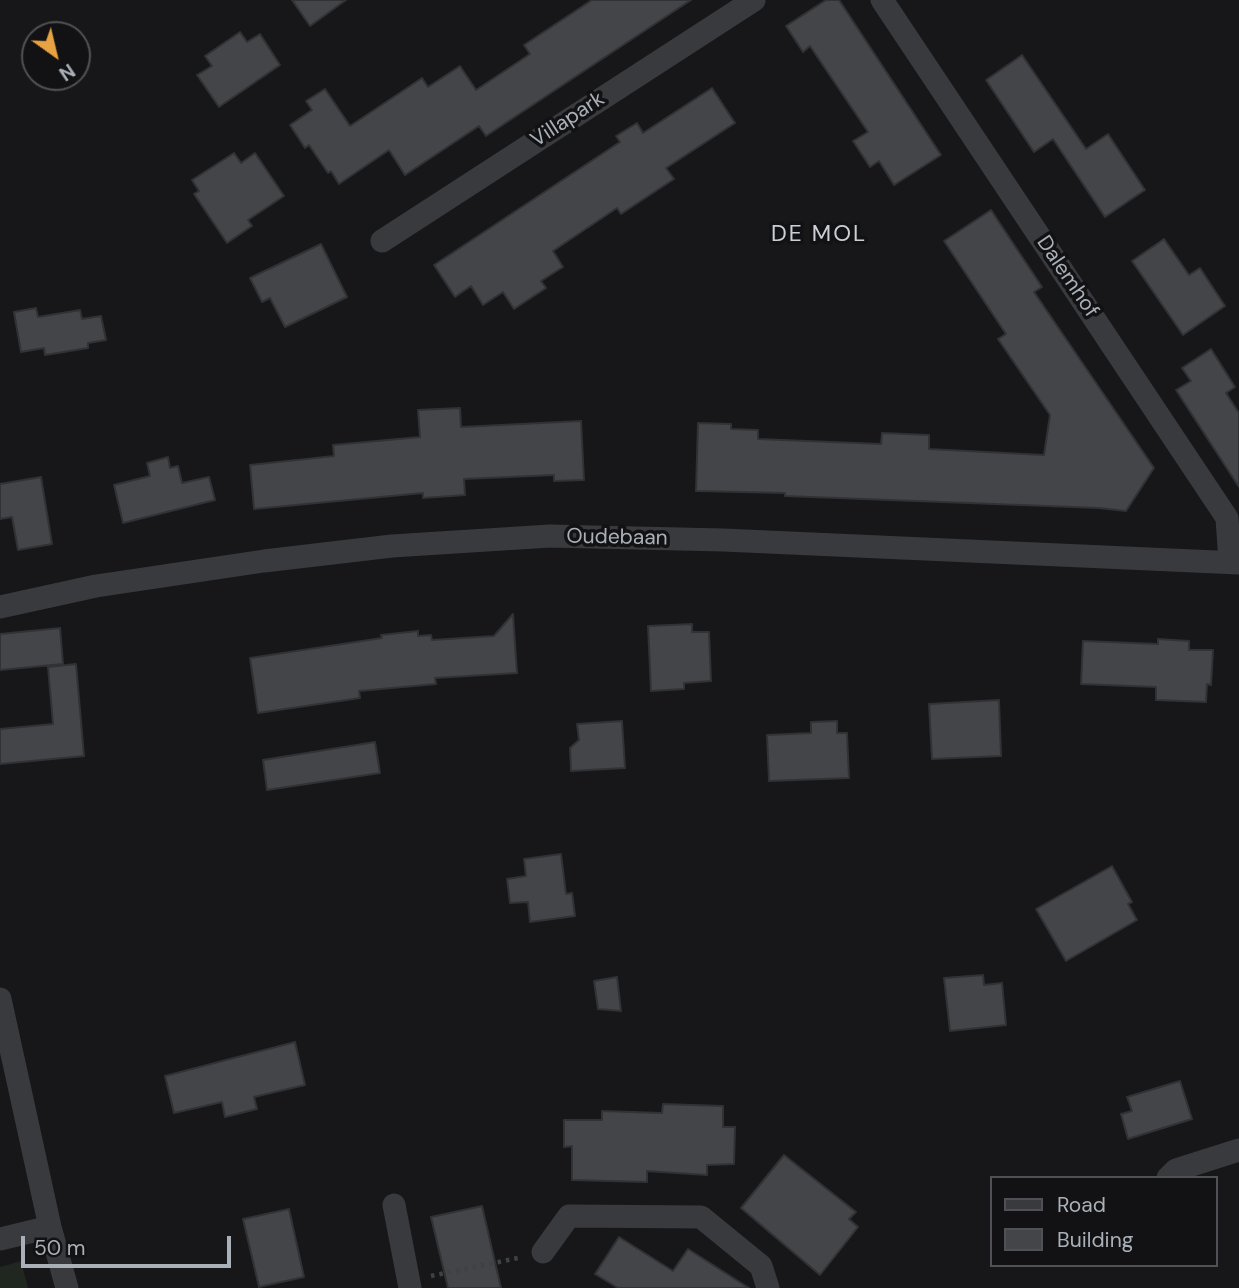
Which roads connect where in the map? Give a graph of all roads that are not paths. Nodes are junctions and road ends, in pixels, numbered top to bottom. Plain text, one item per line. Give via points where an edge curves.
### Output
1 (754, 0) edge
2 (882, 0) edge
3 (382, 241) dead end
4 (1234, 563) edge
5 (0, 607) edge
6 (0, 999) edge
7 (1239, 1150) edge
8 (1170, 1176) edge
9 (394, 1205) dead end
10 (50, 1227) junction
11 (0, 1239) edge
12 (543, 1252) road end
13 (417, 1283) edge
14 (67, 1288) edge
15 (768, 1288) edge

1 - 3 street, Villapark
2 - 4 street, Dalemhof via 1227,518
4 - 5 street, Oudebaan via 551,536 392,546 264,561 96,586
6 - 10 street
7 - 8 street
9 - 13 street
10 - 11 street
10 - 14 street
12 - 15 street via 569,1216 701,1217 761,1266

